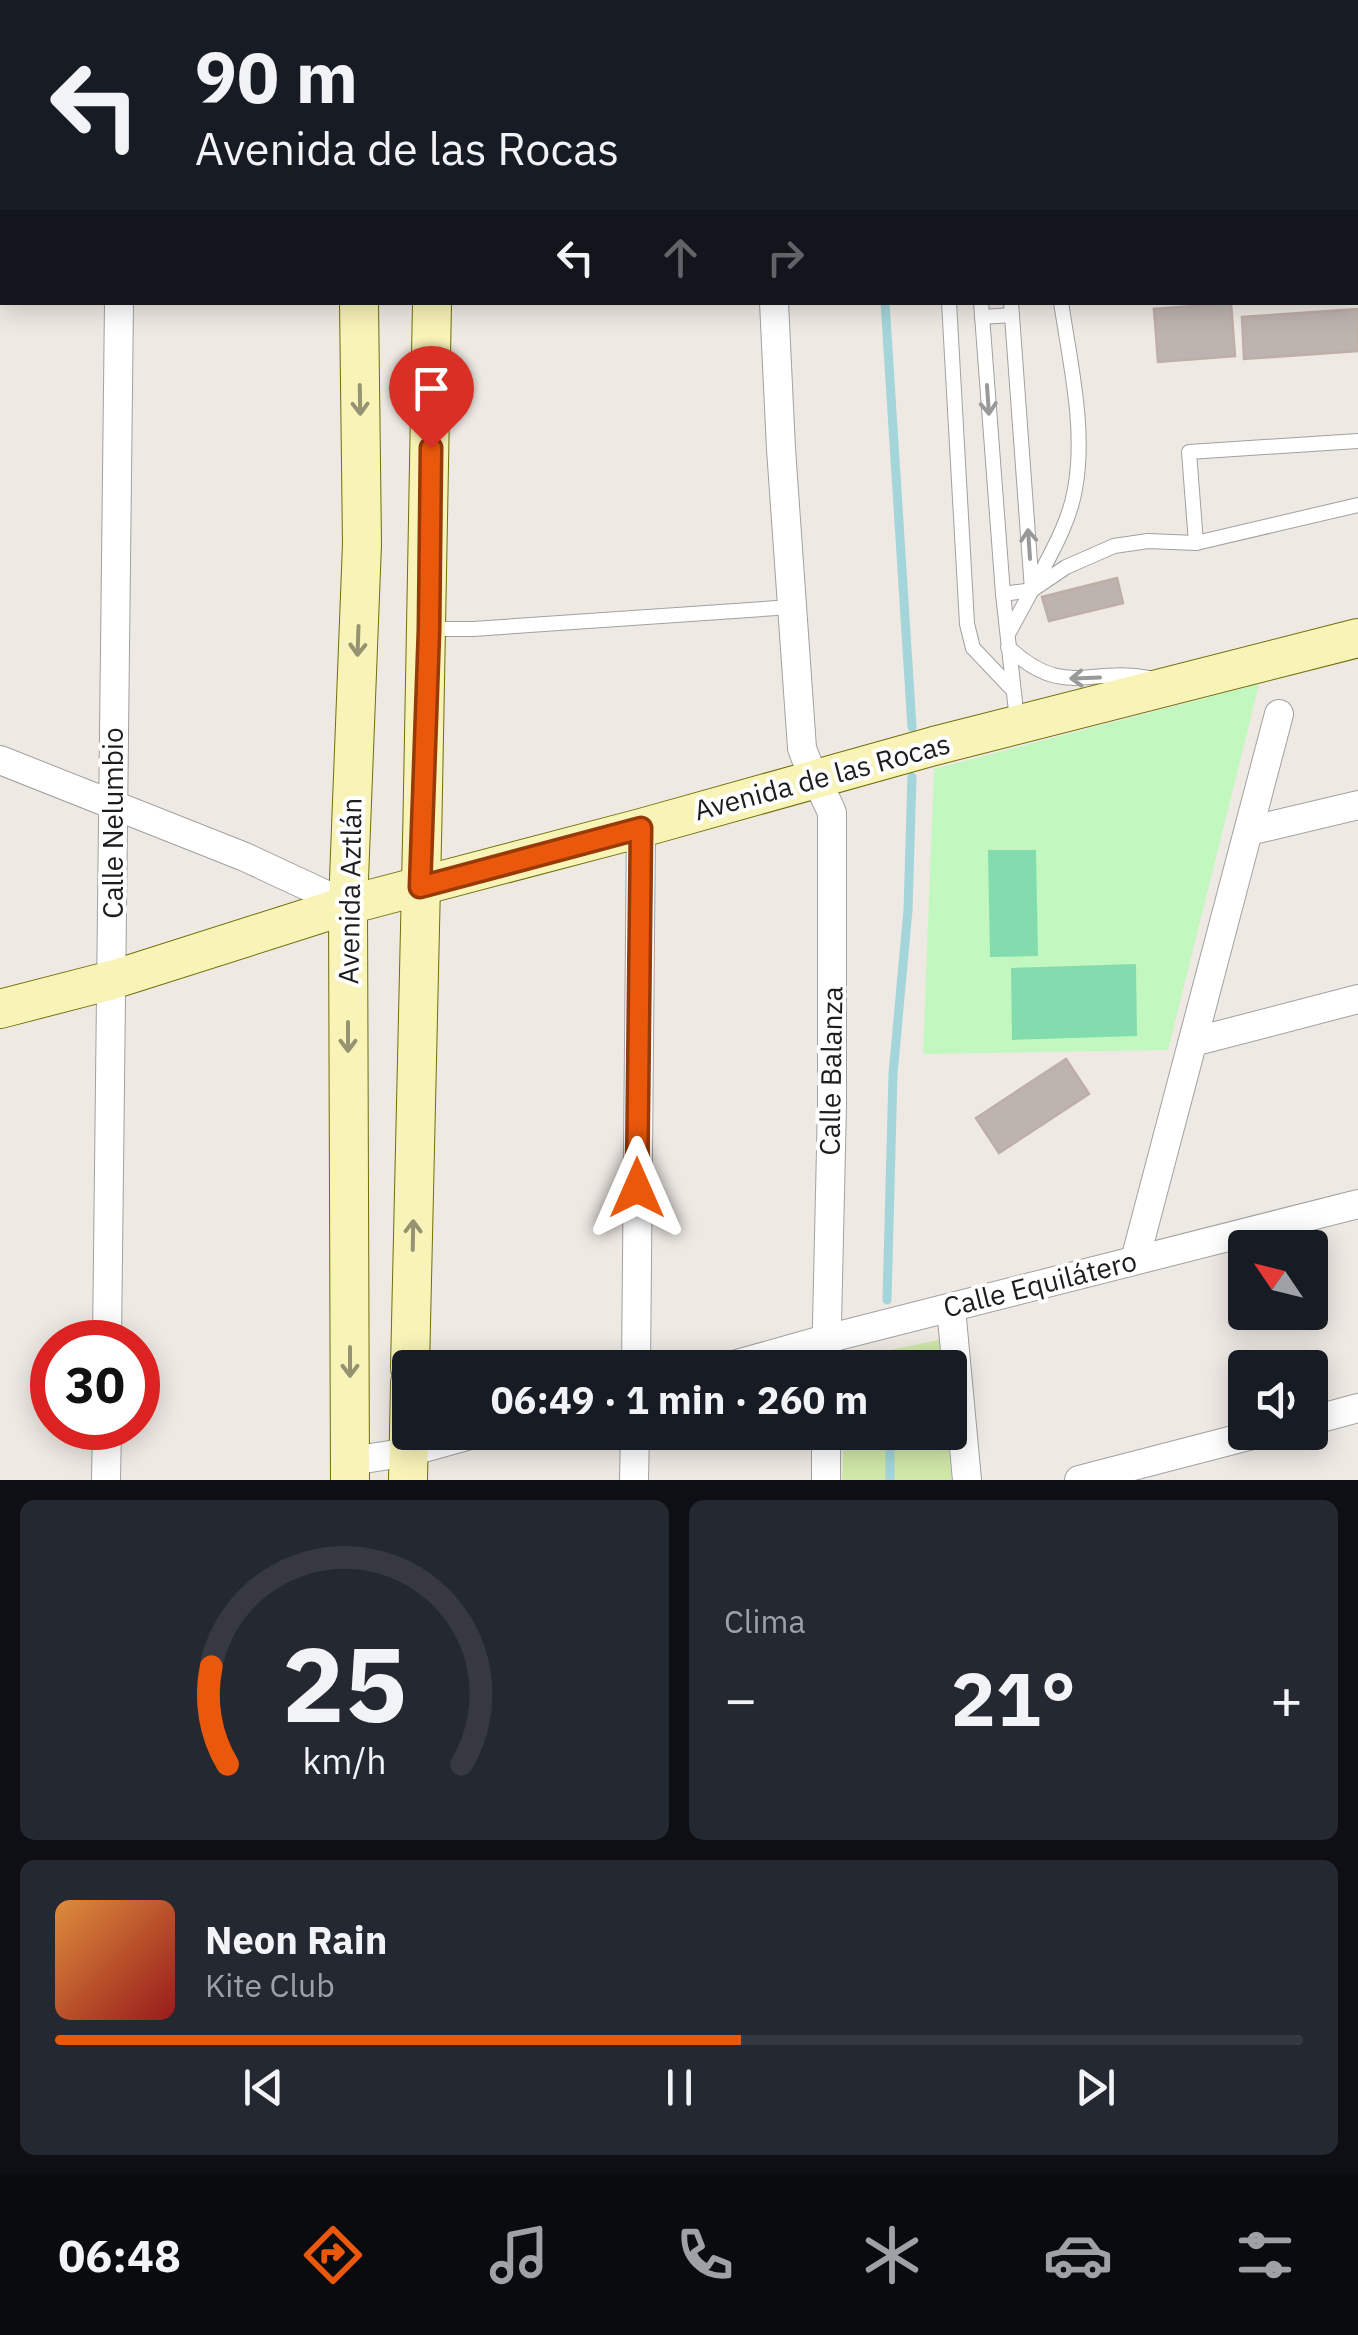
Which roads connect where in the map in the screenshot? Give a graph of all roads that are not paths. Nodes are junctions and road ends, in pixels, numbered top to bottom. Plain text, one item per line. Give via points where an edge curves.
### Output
1 (119, 305) edge
2 (360, 305) edge
3 (432, 305) edge
4 (774, 305) edge
5 (949, 305) edge
6 (1061, 305) edge
7 (1012, 309) edge
8 (982, 310) edge
9 (1358, 441) edge
10 (1358, 505) edge
11 (1196, 543) junction
12 (1032, 590) junction
13 (1003, 594) junction
14 (792, 607) junction
15 (429, 630) junction
16 (1358, 638) edge
17 (1008, 641) junction
18 (1169, 685) junction
19 (1015, 707) junction
20 (1279, 714) dead end
21 (0, 760) edge
22 (814, 778) junction
23 (113, 804) junction
24 (1358, 805) edge
25 (641, 828) junction
26 (1249, 832) junction
27 (420, 887) junction
28 (348, 904) junction
29 (112, 980) junction
30 (1358, 999) edge
31 (0, 1009) edge
32 (1193, 1042) junction
33 (1358, 1204) edge
34 (1135, 1260) junction
35 (951, 1308) junction
36 (108, 1320) edge
37 (832, 1347) edge
38 (410, 1350) edge
39 (636, 1350) edge
40 (1358, 1408) edge
41 (1328, 1416) edge
42 (1228, 1441) edge
43 (106, 1450) edge
44 (442, 1450) edge
45 (635, 1450) edge
46 (826, 1450) edge
47 (408, 1466) edge
48 (351, 1470) edge
49 (106, 1480) edge
50 (634, 1480) edge
51 (826, 1480) edge
52 (967, 1480) edge
53 (1079, 1480) edge

1 - 23 street, Calle Nelumbio
2 -> 28 main road, Avenida Aztlán via 362,544
3 - 15 main road
4 - 14 street, Calle Balanza
5 - 19 lane via 967,624 973,648
6 - 12 lane via 1079,457 1075,493
7 - 8 lane
12 -> 7 lane
8 -> 13 lane
9 - 11 lane via 1189,452
10 - 11 lane
11 - 12 lane via 1114,546 1066,566
12 - 13 lane
12 - 17 lane
13 - 17 lane
14 - 15 lane
14 - 22 street, Calle Balanza via 802,748
15 - 27 main road
16 - 18 main road, Avenida de las Rocas
18 -> 17 lane via 1128,674 1056,677 1022,660
17 - 19 lane
18 - 19 main road, Avenida de las Rocas
19 - 22 main road, Avenida de las Rocas via 931,747
20 - 26 street
21 - 23 street
22 - 25 main road, Avenida de las Rocas
22 - 37 street, Calle Balanza via 832,813
23 - 28 street
23 - 29 street, Calle Nelumbio
24 - 26 street
25 - 27 main road, Avenida de las Rocas
25 - 39 street
26 - 32 street
27 - 28 main road, Avenida de las Rocas
38 -> 27 main road
28 - 29 main road, Avenida de las Rocas
28 -> 48 main road, Avenida Aztlán
29 - 31 main road, Avenida de las Rocas
29 - 36 street, Calle Nelumbio
30 - 32 street
32 - 34 street
33 - 34 street, Calle Equilátero
34 - 35 street, Calle Equilátero
35 - 37 street, Calle Equilátero
35 - 52 street
40 - 41 street
42 - 53 street
43 - 49 street
44 - 47 street
45 - 50 street
46 - 51 street
47 - 48 street

